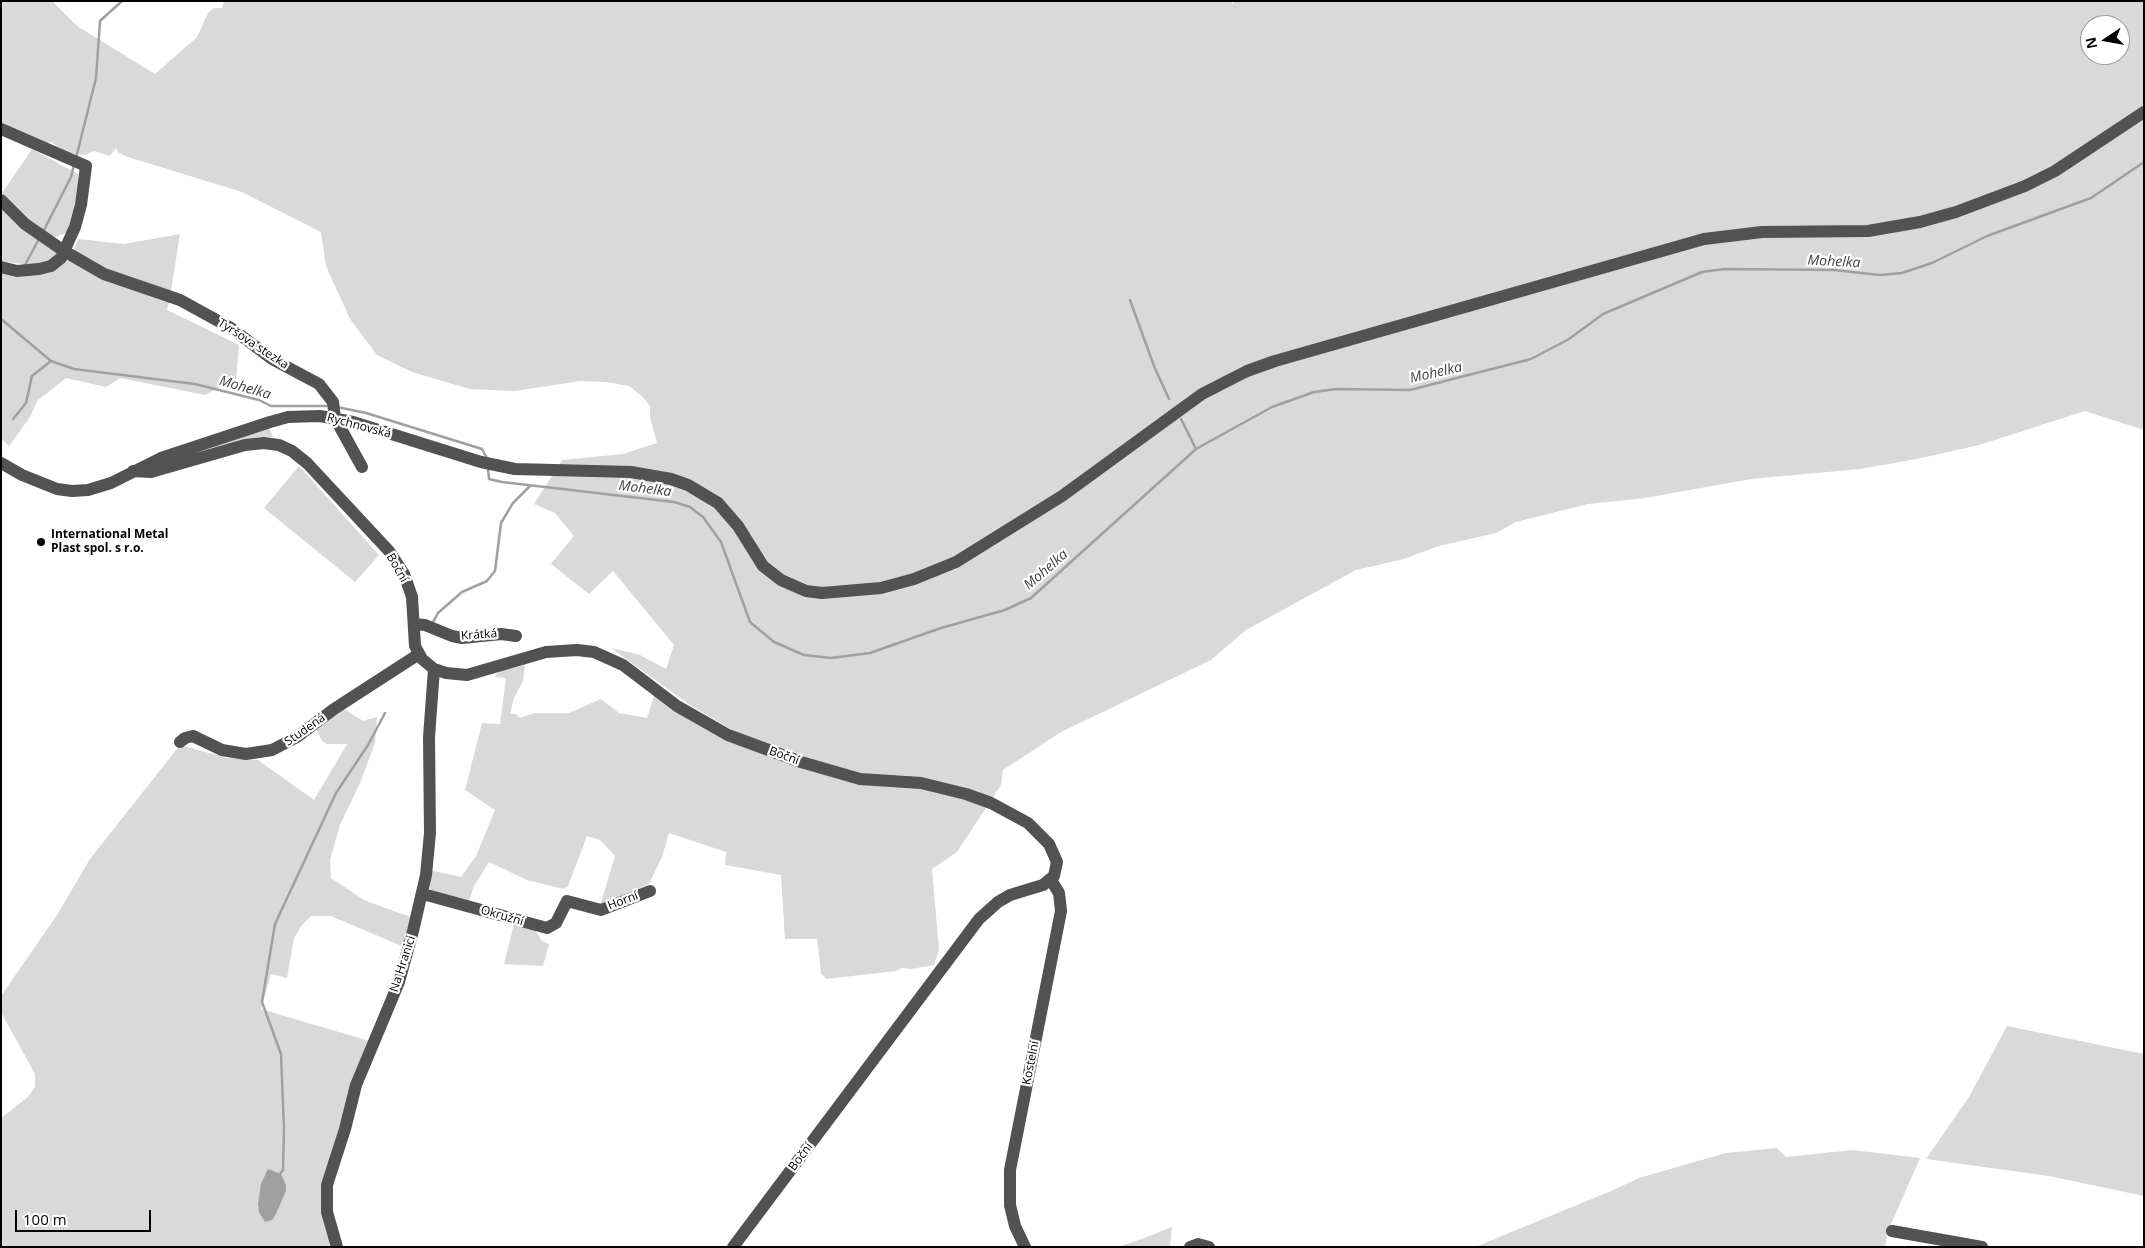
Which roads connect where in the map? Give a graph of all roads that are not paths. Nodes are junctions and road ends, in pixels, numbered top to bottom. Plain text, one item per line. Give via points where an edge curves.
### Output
1 (2144, 112) edge
2 (1, 128) edge
3 (1, 200) edge
4 (64, 251) junction
5 (1, 267) edge
6 (334, 411) junction
7 (1, 464) edge
8 (362, 467) dead end
9 (133, 471) junction
10 (414, 624) junction
11 (516, 636) dead end
12 (419, 654) junction
13 (434, 669) junction
14 (180, 742) dead end
15 (1051, 880) junction
16 (650, 891) dead end
17 (423, 894) junction
18 (567, 901) joint
19 (1892, 1231) dead end
20 (337, 1247) edge
21 (733, 1247) edge
22 (1025, 1247) edge
23 (1190, 1247) edge
24 (1209, 1247) edge
25 (1982, 1247) edge

1 - 6 street, Rychnovská via 2055,171 1982,202 1920,222 1868,231 1762,232 1704,239 1247,371 1202,394 1062,496 956,562 931,574 890,586 822,593 781,580 763,566 738,526 718,503 688,485 631,472 496,466
2 - 4 street via 86,166 81,205
3 - 4 street, Tyršova stezka via 25,224
4 - 5 street via 56,263 40,269 17,271
4 - 6 street, Tyršova stezka via 104,274 180,300 231,328 272,358 319,384
6 - 8 street, Tyršova stezka
6 - 9 street, Rychnovská via 288,417 161,458
7 - 9 street, Rychnovská via 40,484 72,491 97,488
9 - 10 street, Boční via 151,472 245,445 264,443 292,451 389,551 404,574 412,597
10 - 11 street, Krátká via 462,638 501,634
10 - 12 street, Boční via 415,646
12 - 13 street
12 - 14 street, Studená via 297,737 272,750 246,754 222,750 193,736
13 - 15 street, Boční via 446,674 467,675 546,652 594,652 624,665 677,706 728,735 801,762 860,779 921,784 966,794 1000,807 1028,823 1049,844 1057,866
13 - 17 street, Na Hranici via 429,737 430,840
15 - 21 street, Boční via 1010,895 979,919
15 - 22 street, Kostelní via 1059,893 1061,911 1010,1170 1010,1205
16 - 18 street, Horní via 601,910
17 - 18 street, Okružní via 547,928 556,923
17 - 20 street, Na Hranici via 399,982 356,1085 346,1129 327,1185 326,1212
19 - 25 street
23 - 24 street via 1198,1244

